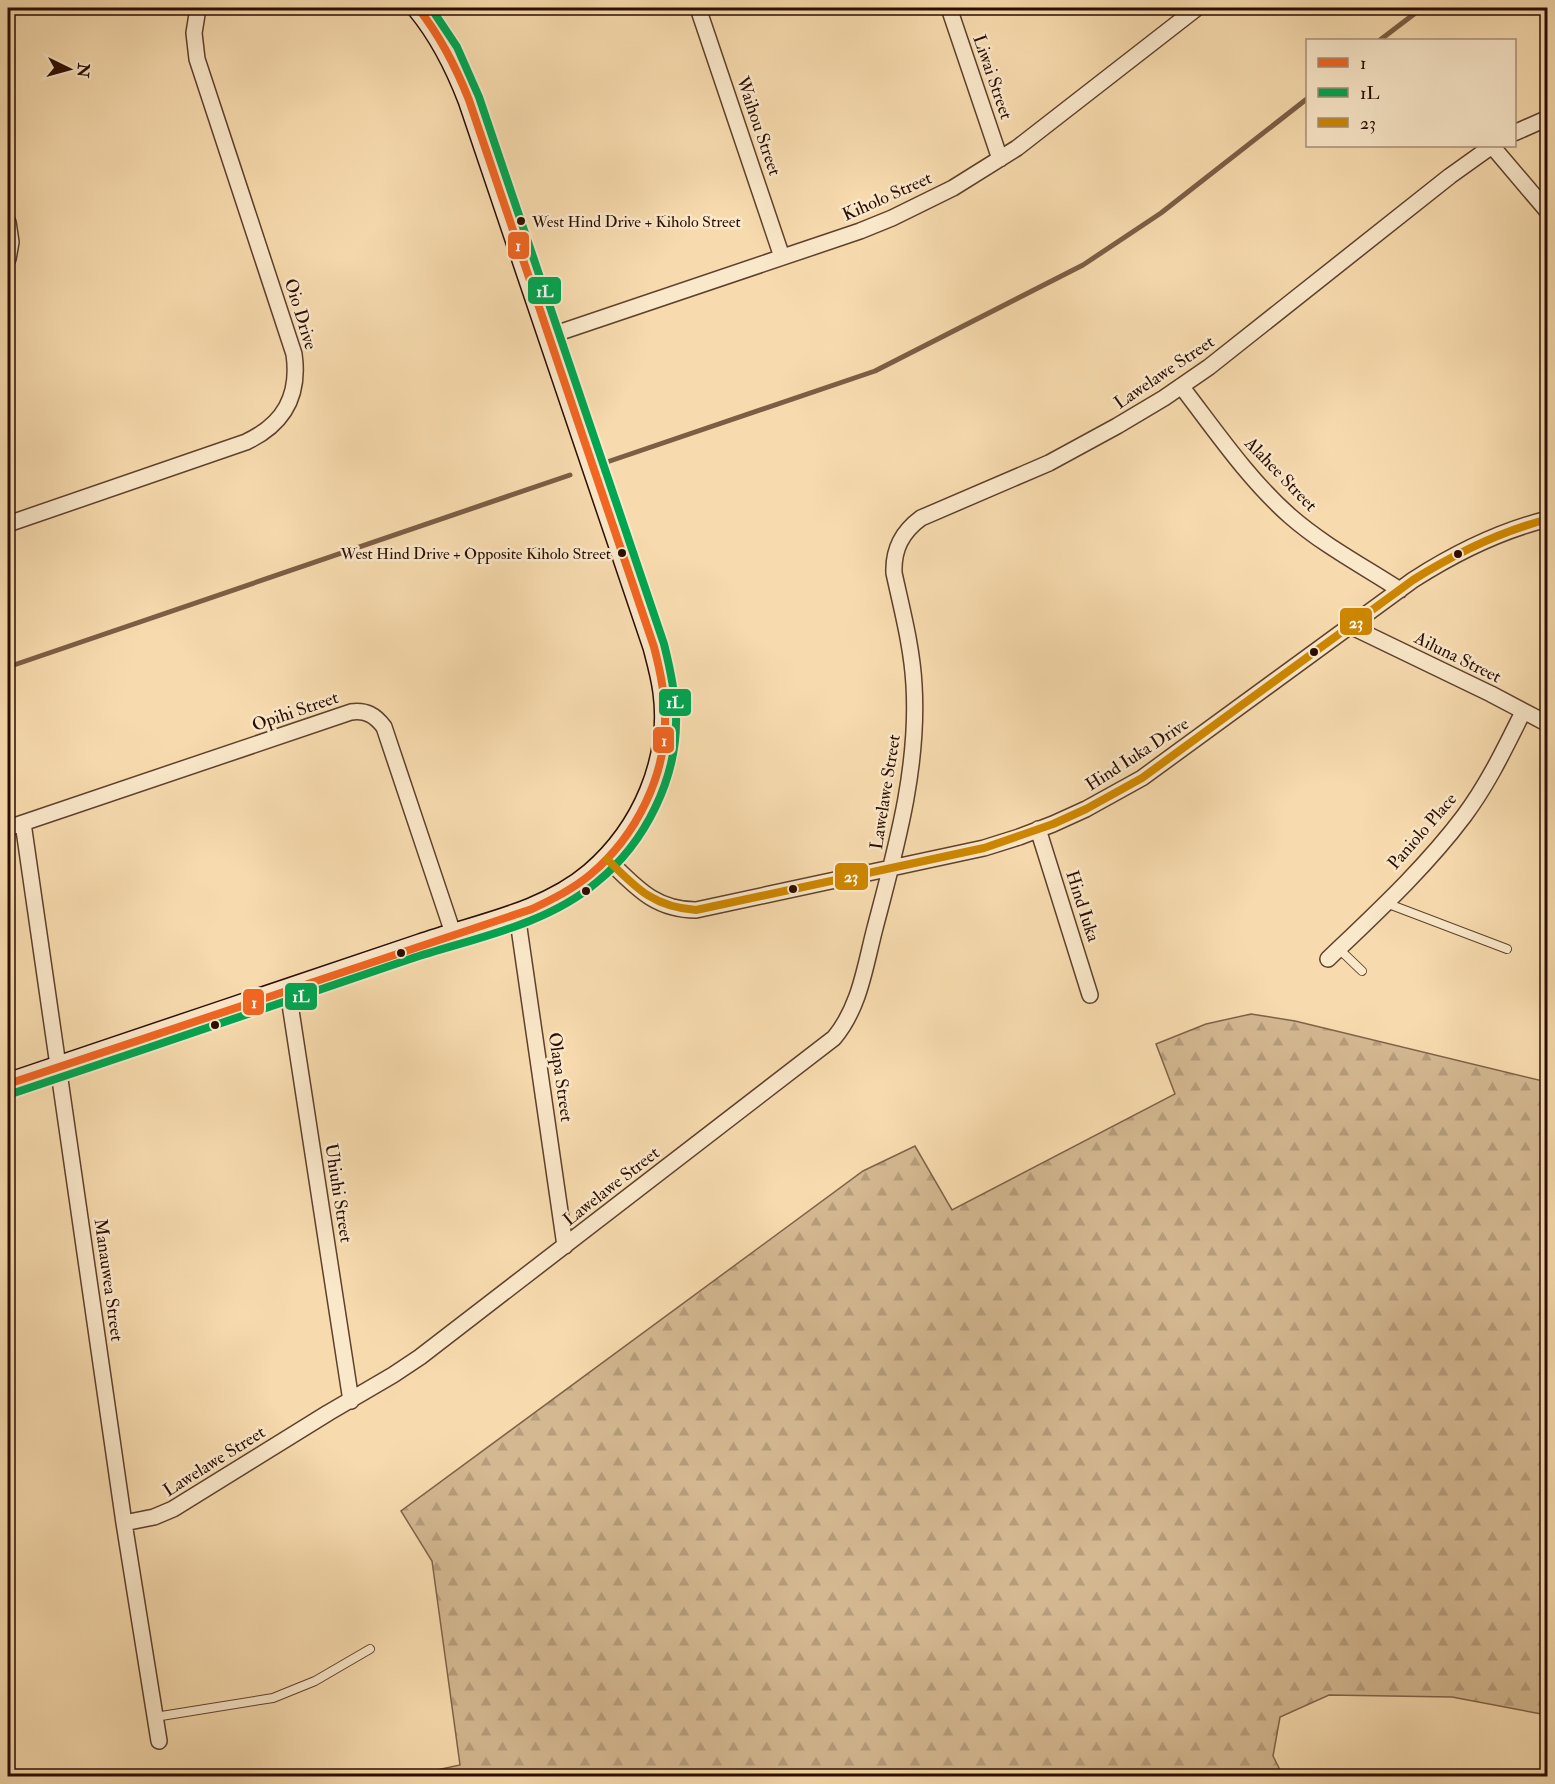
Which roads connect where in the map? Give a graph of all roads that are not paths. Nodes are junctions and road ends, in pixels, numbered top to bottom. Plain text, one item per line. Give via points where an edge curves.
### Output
1 (198, 8) edge
2 (418, 8) edge
3 (698, 8) edge
4 (948, 8) edge
5 (1197, 8) edge
6 (1548, 118) edge
7 (1516, 133) edge
8 (1491, 147) edge
9 (1493, 147) edge
10 (1000, 159) junction
11 (1548, 212) edge
12 (8, 222) edge
13 (782, 257) junction
14 (8, 259) edge
15 (549, 336) junction
16 (1181, 386) junction
17 (1548, 519) edge
18 (8, 524) edge
19 (1400, 590) junction
20 (1350, 626) junction
21 (1523, 712) junction
22 (1548, 724) edge
23 (23, 823) junction
24 (8, 828) edge
25 (1038, 830) junction
26 (607, 859) junction
27 (891, 868) junction
28 (1384, 903) junction
29 (517, 914) junction
30 (453, 933) junction
31 (1507, 949) dead end
32 (1334, 954) joint
33 (1362, 971) dead end
34 (288, 991) junction
35 (1090, 995) dead end
36 (59, 1066) junction
37 (8, 1084) edge
38 (565, 1246) junction
39 (351, 1401) junction
40 (124, 1523) junction
41 (370, 1649) dead end
42 (155, 1717) junction
43 (159, 1741) dead end

1 - 18 street, Oio Drive via 194,33 197,59 294,354 296,378 291,397 276,422 246,442
2 - 15 street via 440,36 461,78
3 - 13 street, Waihou Street
4 - 10 street, Liwai Street
5 - 10 street, Kiholo Street
6 - 7 street
8 - 16 street, Lawelawe Street
9 - 11 street
10 - 13 street, Kiholo Street via 892,219
12 - 14 street
13 - 15 street, Kiholo Street
15 - 26 street via 654,647 664,693 664,739 654,784 634,824
16 - 19 street, Alahee Street via 1229,449 1288,514 1310,533
16 - 27 street, Lawelawe Street via 1083,445 921,518 904,534 895,553 894,573 911,650 915,719 910,779
17 - 19 street, Hind Iuka Drive via 1470,547
19 - 20 street, Hind Iuka Drive
20 - 21 street, Ailuna Street
20 - 25 street, Hind Iuka Drive via 1142,778
21 - 22 street, Ailuna Street
21 - 28 street, Paniolo Place via 1465,814
23 - 24 street, Opihi Street
23 - 30 street, Opihi Street via 351,712 366,712 384,727
23 - 36 street, Manauwea Street
25 - 27 street, Hind Iuka Drive via 984,848
25 - 35 street, Hind Iuka
26 - 27 street, Hind Iuka Drive via 649,898 683,910 709,908
26 - 29 street via 572,888
27 - 38 street, Lawelawe Street via 857,998 841,1029
28 - 31 lane
28 - 32 street, Paniolo Place
29 - 30 street
29 - 38 street, Olapa Street
30 - 34 street
32 - 33 lane
34 - 36 street
34 - 39 street, Uhiuhi Street
36 - 37 street
36 - 40 street, Manauwea Street
38 - 39 street, Lawelawe Street via 429,1350
39 - 40 street, Lawelawe Street via 173,1509
40 - 42 street, Manauwea Street
41 - 42 lane via 315,1681 273,1698
42 - 43 street, Manauwea Street

